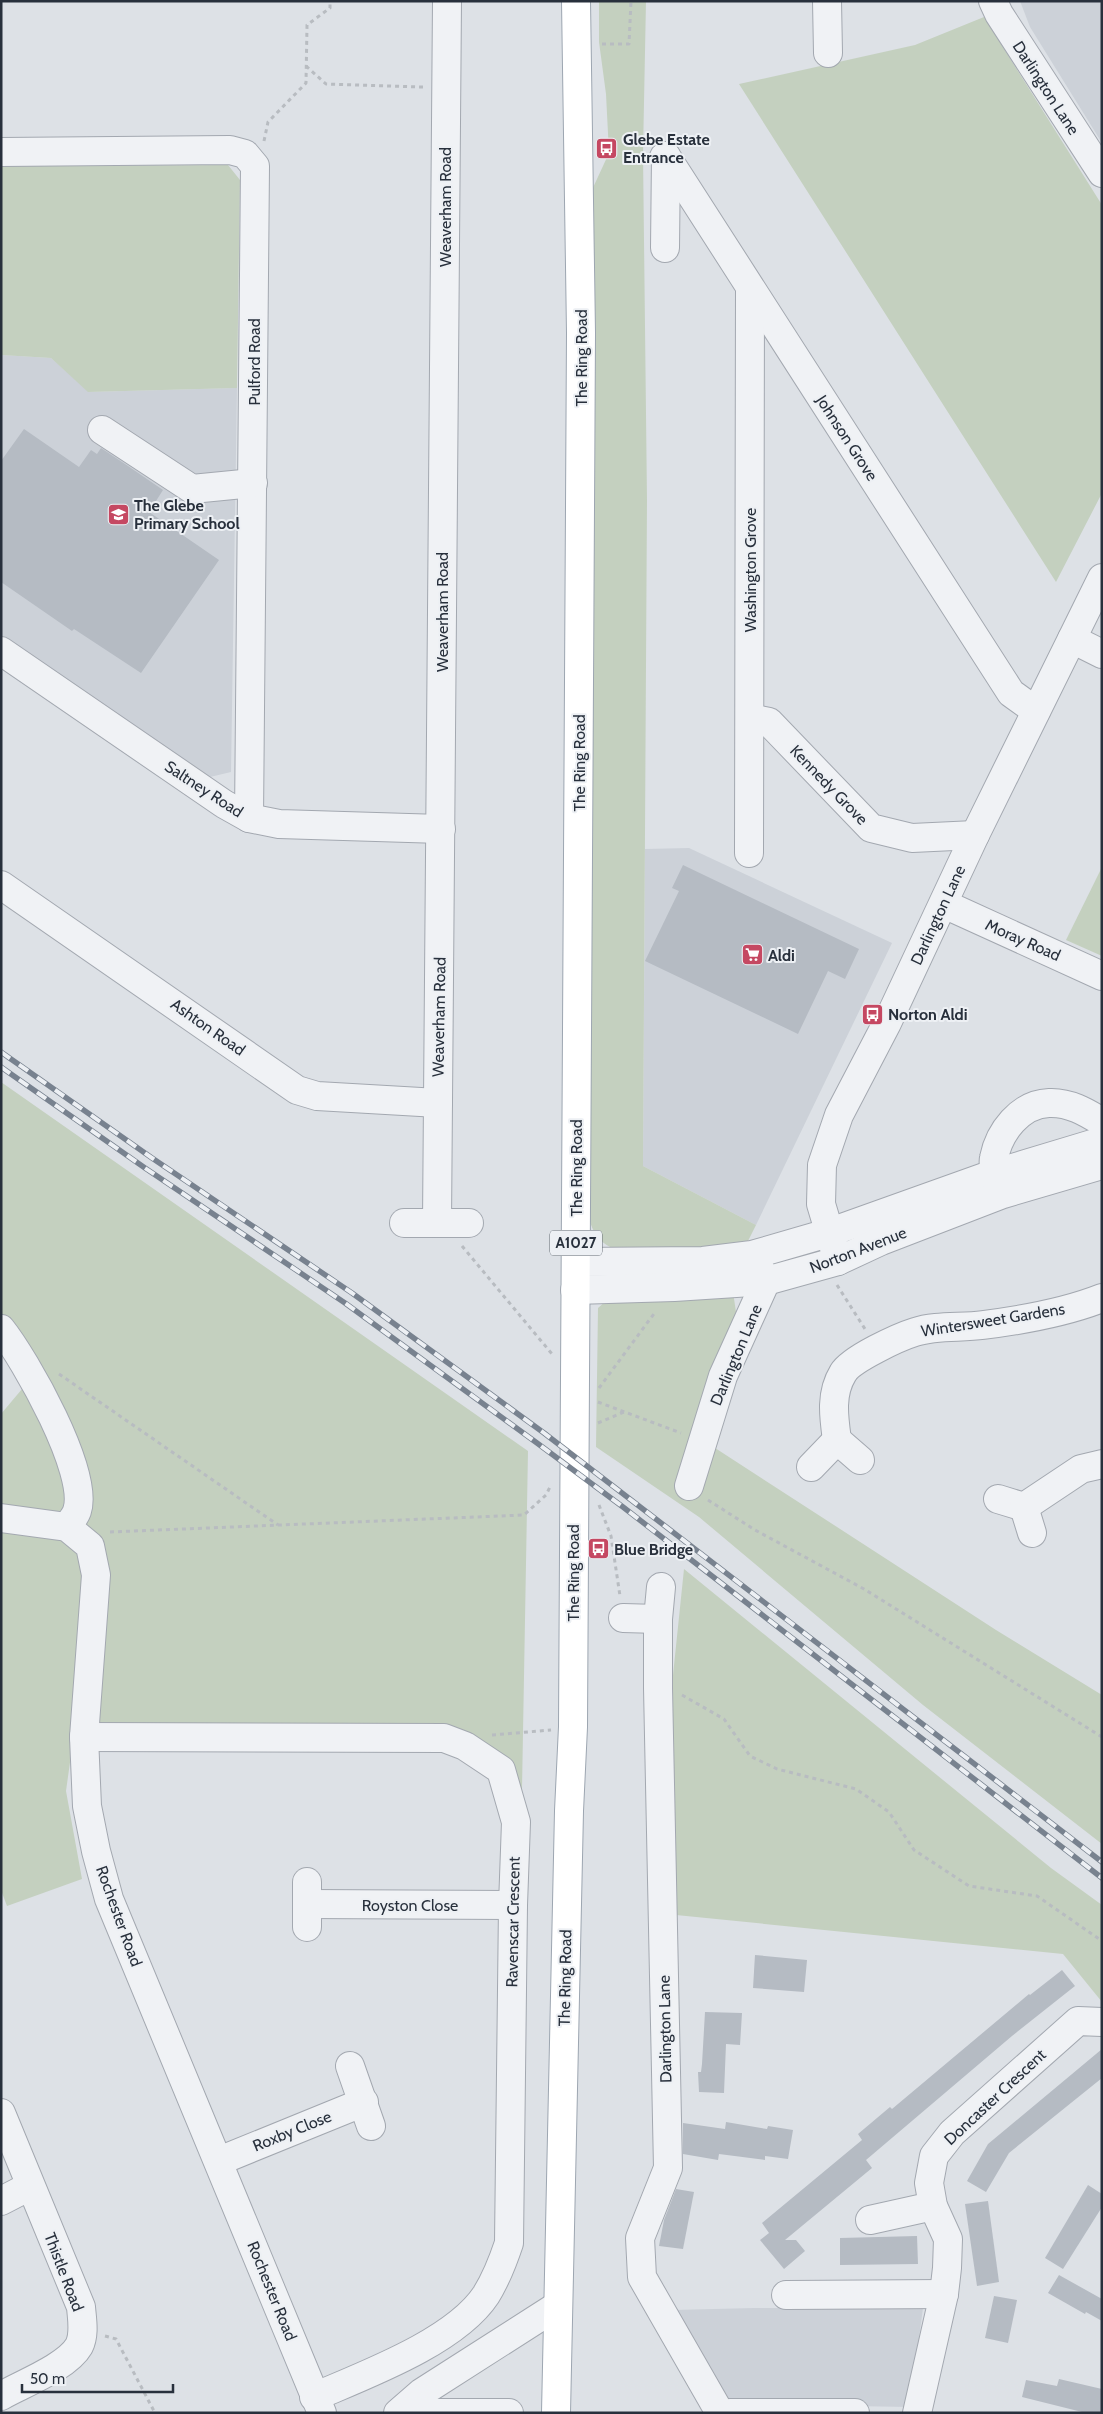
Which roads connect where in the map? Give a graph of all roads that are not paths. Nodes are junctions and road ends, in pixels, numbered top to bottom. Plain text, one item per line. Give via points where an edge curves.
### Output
1 (447, 1) edge
2 (576, 1) edge
3 (827, 1) edge
4 (993, 1) edge
5 (828, 53) dead end
6 (1, 152) edge
7 (1102, 174) edge
8 (665, 248) dead end
9 (750, 288) junction
10 (102, 430) dead end
11 (254, 483) junction
12 (1102, 578) edge
13 (1072, 639) junction
14 (1, 651) edge
15 (1102, 654) edge
16 (1036, 711) junction
17 (750, 718) junction
18 (249, 818) junction
19 (441, 829) junction
20 (975, 835) junction
21 (749, 853) dead end
22 (1, 885) edge
23 (944, 904) junction
24 (1102, 976) edge
25 (438, 1103) junction
26 (1102, 1122) edge
27 (1102, 1141) edge
28 (1102, 1165) edge
29 (999, 1184) junction
30 (404, 1224) dead end
31 (828, 1233) junction
32 (752, 1255) junction
33 (576, 1262) junction
34 (831, 1264) junction
35 (766, 1281) junction
36 (575, 1290) junction
37 (1102, 1298) edge
38 (1, 1329) edge
39 (837, 1440) junction
40 (860, 1460) dead end
41 (1102, 1464) edge
42 (811, 1467) dead end
43 (697, 1492) road end
44 (998, 1499) dead end
45 (1024, 1507) junction
46 (1, 1518) edge
47 (72, 1519) junction
48 (1032, 1533) dead end
49 (662, 1587) dead end
50 (623, 1618) road end
51 (658, 1619) junction
52 (84, 1738) junction
53 (307, 1904) dead end
54 (513, 1905) junction
55 (1102, 2022) edge
56 (350, 2066) dead end
57 (1, 2113) edge
58 (219, 2161) junction
59 (30, 2186) junction
60 (1, 2201) edge
61 (933, 2206) junction
62 (870, 2220) dead end
63 (786, 2294) dead end
64 (944, 2294) junction
65 (557, 2306) junction
66 (1, 2396) edge
67 (318, 2405) edge
68 (398, 2413) edge
69 (430, 2413) edge
70 (509, 2413) edge
71 (556, 2413) edge
72 (720, 2413) edge
73 (730, 2413) edge
74 (825, 2413) edge
75 (854, 2413) edge
76 (917, 2413) edge

1 - 19 street, Weaverham Road
2 - 33 main road, The Ring Road / A1027 via 581,343
3 - 5 street
4 - 7 street, Darlington Lane via 998,14
6 - 11 street, Pulford Road via 230,150 245,154 255,166
8 - 9 street, Johnson Grove via 665,156
9 - 16 street, Johnson Grove via 1011,693
9 - 17 street, Washington Grove
10 - 11 street via 192,489
11 - 18 street, Pulford Road
12 - 13 street, Darlington Lane
13 - 15 street
13 - 16 street, Darlington Lane
14 - 18 street, Saltney Road
16 - 20 street, Darlington Lane
17 - 20 street, Kennedy Grove via 769,722 871,828 912,838
17 - 21 street, Washington Grove
18 - 19 street, Saltney Road via 279,824
19 - 25 street, Weaverham Road
20 - 23 street, Darlington Lane
22 - 25 street, Ashton Road via 297,1090 317,1096
23 - 24 street, Moray Road
23 - 31 street, Darlington Lane via 840,1115 822,1165 821,1204
25 - 30 street, Weaverham Road via 450,1223
26 - 29 street via 1080,1108 1049,1102 1028,1107 1005,1128 993,1160
27 - 29 street, Norton Avenue
28 - 29 street, Norton Avenue
29 - 31 street, Norton Avenue
29 - 34 street, Norton Avenue
31 - 32 street, Norton Avenue
31 - 34 street, Darlington Lane
32 - 33 street, Norton Avenue via 703,1261
32 - 35 street
33 - 36 main road, The Ring Road / A1027
34 - 35 street, Norton Avenue
35 - 36 street, Norton Avenue
35 - 43 street, Darlington Lane via 723,1376 703,1440
36 - 65 main road, The Ring Road / A1027 via 574,1728 569,1811
37 - 39 street, Wintersweet Gardens via 1080,1307 1038,1316 916,1331 876,1348 843,1372 832,1407
38 - 47 street via 40,1389 57,1426 74,1472 78,1495
39 - 40 street
39 - 42 street
41 - 45 street via 1081,1468
44 - 45 street
45 - 48 street
46 - 47 street
47 - 52 street, Rochester Road via 90,1546 96,1575
49 - 51 street, Darlington Lane
50 - 51 street
51 - 72 street, Darlington Lane via 668,2168 640,2238 642,2277
52 - 54 street, Ravenscar Crescent via 444,1738 465,1746 501,1770 516,1822
52 - 58 street, Rochester Road via 87,1806 110,1900
53 - 54 street, Royston Close
54 - 67 street, Ravenscar Crescent via 509,2243 500,2269 485,2296 439,2338
55 - 61 street, Doncaster Crescent via 1078,2021 952,2133 934,2156 929,2183
56 - 58 street, Roxby Close via 368,2114
57 - 59 street, Thistle Road
58 - 67 street, Rochester Road
59 - 60 street
59 - 66 street, Thistle Road via 81,2307 83,2328 79,2346 63,2362
61 - 62 street
61 - 64 street, Doncaster Crescent via 948,2239
63 - 64 street
64 - 76 street, Doncaster Crescent
65 - 68 street via 420,2393
65 - 71 main road, The Ring Road / A1027
69 - 70 street
73 - 74 street
74 - 75 street

